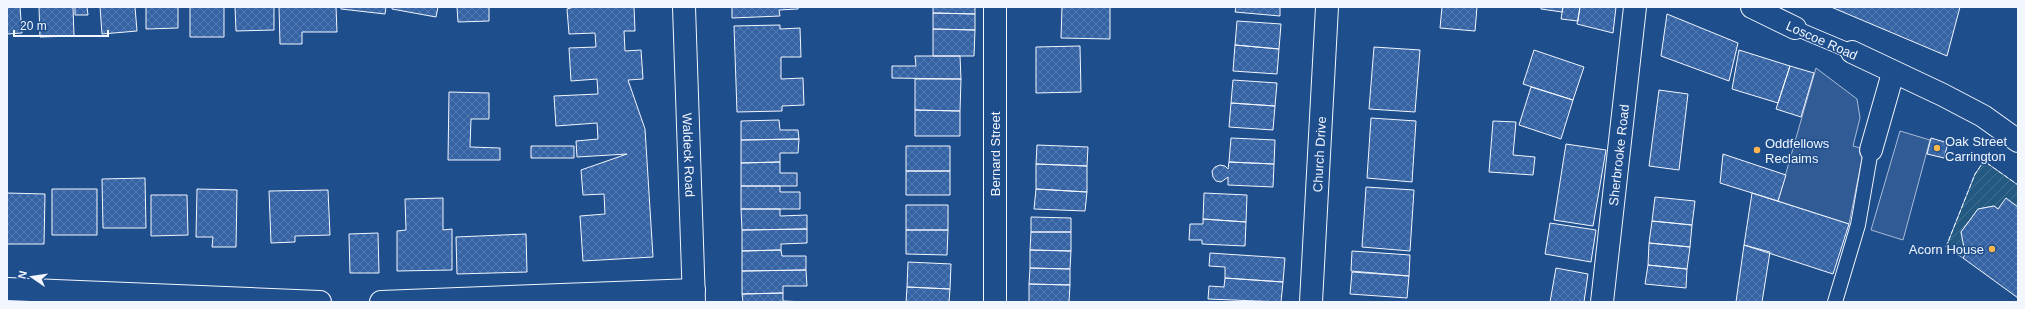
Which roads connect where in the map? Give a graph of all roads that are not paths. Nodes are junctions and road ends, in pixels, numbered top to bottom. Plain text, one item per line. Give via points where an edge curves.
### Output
1 (684, 7) edge
2 (995, 7) edge
3 (1327, 7) edge
4 (1635, 7) edge
5 (1752, 7) edge
6 (1795, 28) joint
7 (1852, 52) joint
8 (1893, 73) junction
9 (2018, 141) edge
10 (1871, 150) joint
11 (7, 290) edge
12 (694, 296) edge
13 (201, 300) edge
14 (320, 302) edge
15 (381, 302) edge
16 (995, 302) edge
17 (1311, 302) edge
18 (1602, 302) edge
19 (1835, 302) edge

1 - 12 street, Waldeck Road
2 - 16 street, Bernard Street
3 - 17 street, Church Drive
4 - 18 street, Sherbrooke Road
5 - 6 street, Loscoe Road
6 - 7 lane, Loscoe Road
7 - 8 street, Loscoe Road
8 - 9 street, Loscoe Road via 1944,95 1983,116
8 - 10 street
10 - 19 lane via 1858,225
11 - 13 street
12 - 15 street
13 - 14 street

